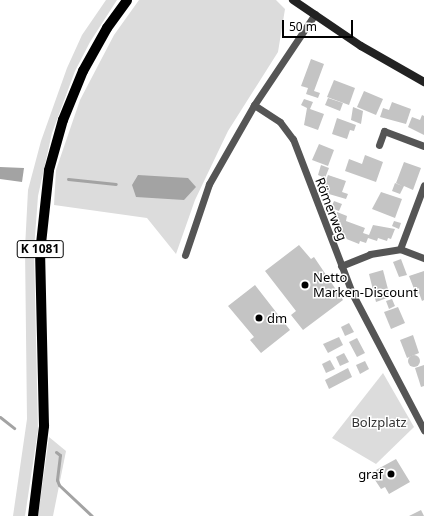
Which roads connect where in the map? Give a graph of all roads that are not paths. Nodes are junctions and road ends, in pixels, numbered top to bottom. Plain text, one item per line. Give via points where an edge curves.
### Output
1 (128, 0) edge
2 (293, 0) edge
3 (302, 0) edge
4 (307, 9) junction
5 (315, 14) junction
6 (424, 82) edge
7 (254, 105) junction
8 (379, 145) dead end
9 (424, 146) edge
10 (424, 185) edge
11 (400, 249) junction
12 (185, 255) dead end
13 (424, 258) edge
14 (341, 266) junction
15 (424, 430) edge
16 (33, 516) edge

1 - 16 main road, K 1081 via 107,28 83,71 63,120 49,170 40,248 44,426
2 - 4 main road
3 - 4 main road
4 - 5 main road
5 - 6 main road via 386,62
5 - 7 street
7 - 12 street via 209,184
7 - 14 street, Römerweg via 280,122 293,139
8 - 9 street via 384,131
10 - 11 street
11 - 13 street
11 - 14 street via 370,254
14 - 15 street, Römerweg

